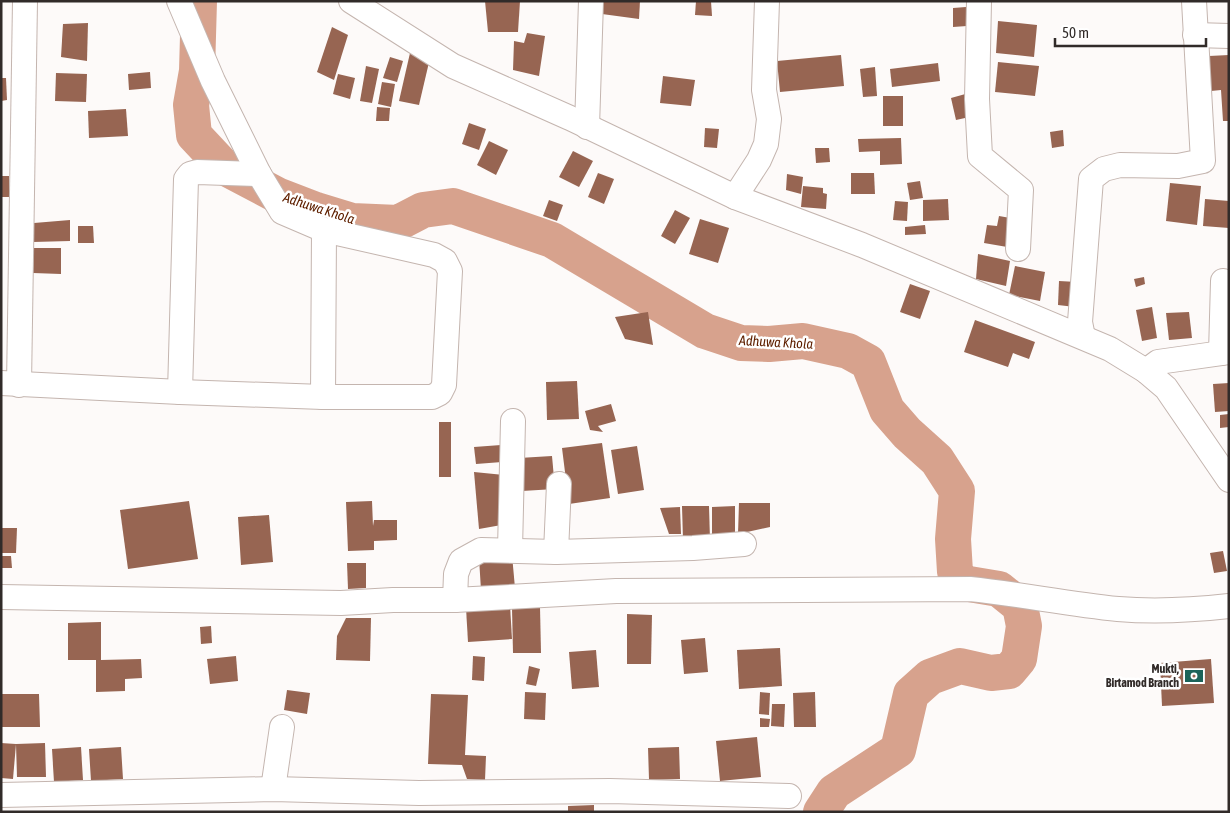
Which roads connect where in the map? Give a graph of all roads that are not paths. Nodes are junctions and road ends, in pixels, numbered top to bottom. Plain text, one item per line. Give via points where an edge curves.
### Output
1 (25, 1) edge
2 (179, 1) edge
3 (351, 1) edge
4 (591, 1) edge
5 (767, 1) edge
6 (979, 1) edge
7 (1194, 1) edge
8 (1195, 35) junction
9 (1229, 36) edge
10 (588, 127) junction
11 (259, 174) junction
12 (735, 197) junction
13 (324, 230) junction
14 (1018, 249) dead end
15 (1223, 281) dead end
16 (1083, 337) junction
17 (1225, 352) edge
18 (1146, 371) junction
19 (10, 384) edge
20 (180, 392) junction
21 (323, 397) junction
22 (513, 421) dead end
23 (1229, 480) edge
24 (559, 484) dead end
25 (744, 544) dead end
26 (510, 550) junction
27 (556, 552) junction
28 (1, 597) edge
29 (455, 600) junction
30 (1229, 606) edge
31 (282, 727) dead end
32 (273, 790) junction
33 (1, 795) edge
34 (788, 796) dead end

1 - 19 street
2 - 11 street via 212,81
3 - 10 street via 452,66
4 - 10 street
5 - 12 street via 764,90 769,119 766,144
6 - 14 street via 977,99 980,156 1021,190
7 - 8 street
8 - 9 street
8 - 16 street via 1203,161 1178,166 1120,165 1104,169 1091,179 1080,322
10 - 12 street
11 - 13 street via 282,212
11 - 20 street via 197,172 186,179
12 - 16 street via 862,245
13 - 21 street
13 - 21 street via 434,255 445,261 450,271 444,386 440,393 432,397
15 - 17 street
16 - 18 street
17 - 18 street via 1158,362
18 - 23 street via 1166,388
19 - 20 street
20 - 21 street
22 - 26 street
24 - 27 street
25 - 27 street
26 - 27 street
26 - 29 street via 481,550 461,561 456,574
28 - 29 street via 341,602
29 - 30 street via 616,590 970,589 1119,609 1195,610
31 - 32 street
32 - 33 street
32 - 34 street via 419,793 610,791

